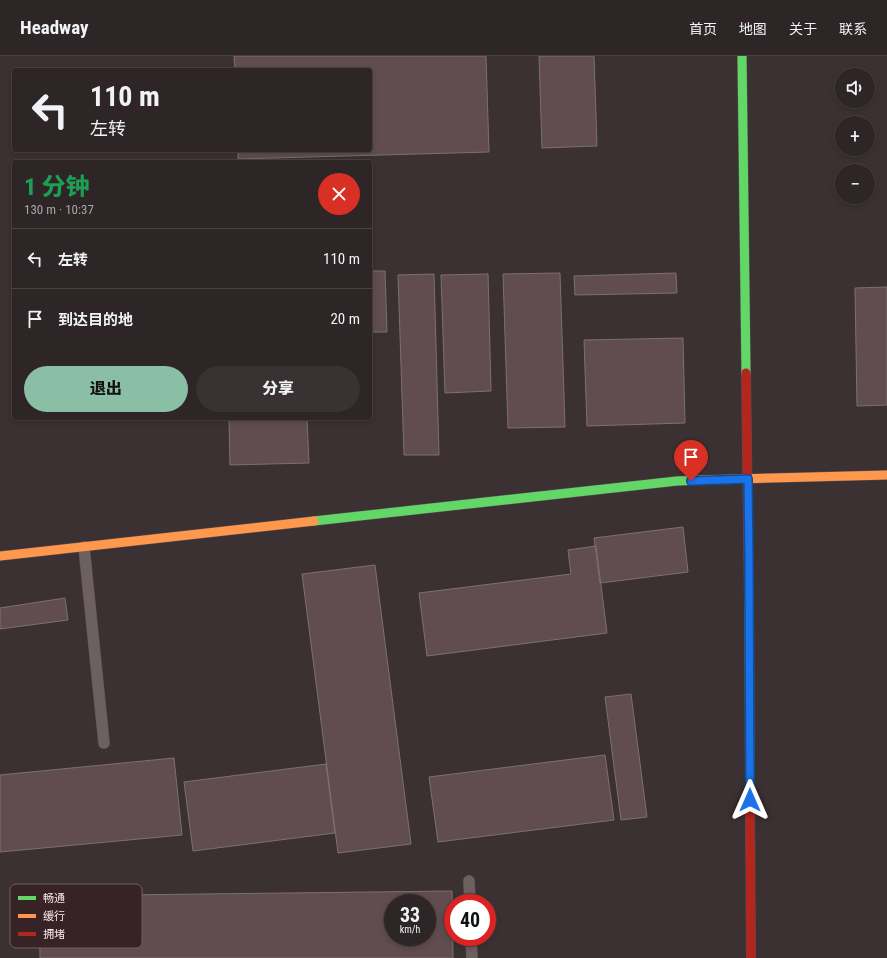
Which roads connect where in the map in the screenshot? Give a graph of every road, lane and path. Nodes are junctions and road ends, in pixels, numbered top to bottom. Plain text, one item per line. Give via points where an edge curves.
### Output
1 (742, 56) edge
2 (887, 475) edge
3 (748, 479) junction
4 (84, 547) junction
5 (0, 556) edge
6 (104, 743) dead end
7 (469, 881) dead end
8 (470, 894) edge
9 (471, 946) edge
10 (472, 958) edge
11 (751, 958) edge

1 - 3 street
2 - 3 street
3 - 4 street via 677,481
3 - 11 street
4 - 5 street
4 - 6 lane
7 - 8 lane
9 - 10 lane

